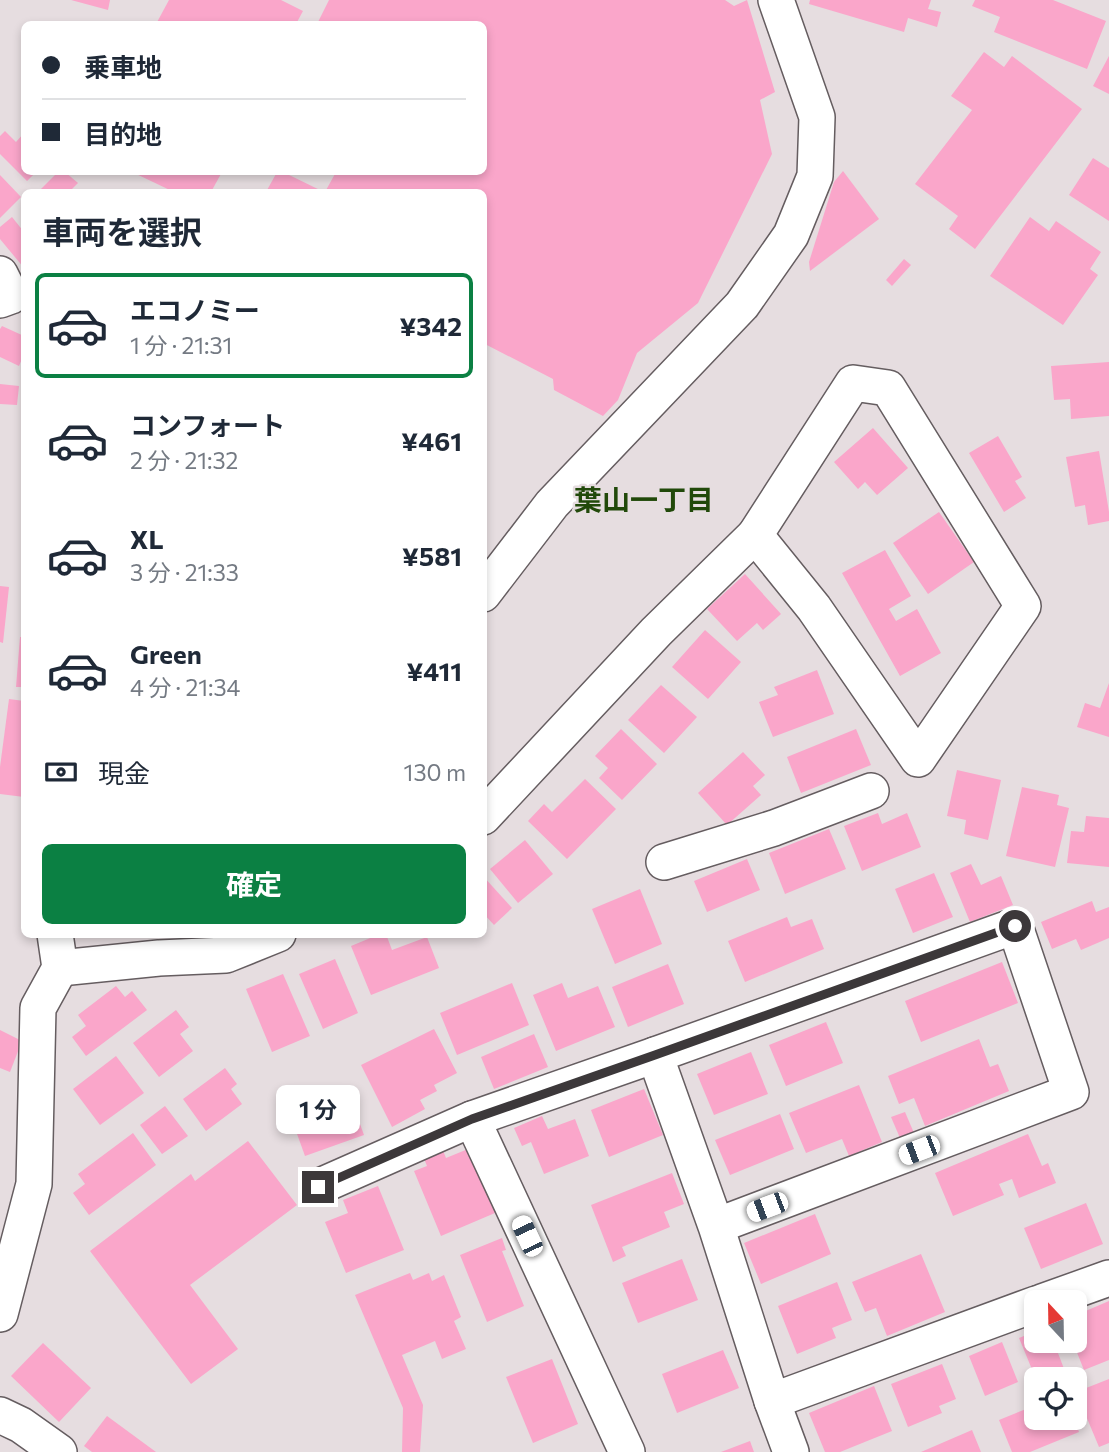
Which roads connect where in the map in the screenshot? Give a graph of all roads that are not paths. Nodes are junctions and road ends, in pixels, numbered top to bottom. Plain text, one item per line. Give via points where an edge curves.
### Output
1 (776, 0) edge
2 (0, 274) edge
3 (0, 300) edge
4 (755, 535) junction
5 (487, 589) edge
6 (870, 791) dead end
7 (487, 813) edge
8 (664, 862) dead end
9 (56, 938) edge
10 (268, 938) edge
11 (60, 968) junction
12 (655, 1055) junction
13 (472, 1119) junction
14 (318, 1187) dead end
15 (716, 1226) junction
16 (1109, 1278) edge
17 (1076, 1290) edge
18 (1024, 1308) edge
19 (0, 1314) edge
20 (772, 1401) junction
21 (0, 1415) edge
22 (59, 1452) edge
23 (627, 1452) edge
24 (791, 1452) edge

1 - 5 street via 817,117 815,176 791,236 742,306 552,504
2 - 3 street via 11,296
4 - 4 street via 853,383 888,388 1023,606 918,759 814,608
4 - 7 street via 656,632
6 - 8 street via 775,828
9 - 11 street
10 - 11 street via 226,955
11 - 19 street via 38,1008 34,1184
12 - 13 street
12 - 15 street
12 - 15 street via 1015,926 1071,1092
13 - 14 street
13 - 23 street
15 - 20 street
16 - 17 street
18 - 20 street
20 - 24 street
21 - 22 street via 21,1424

